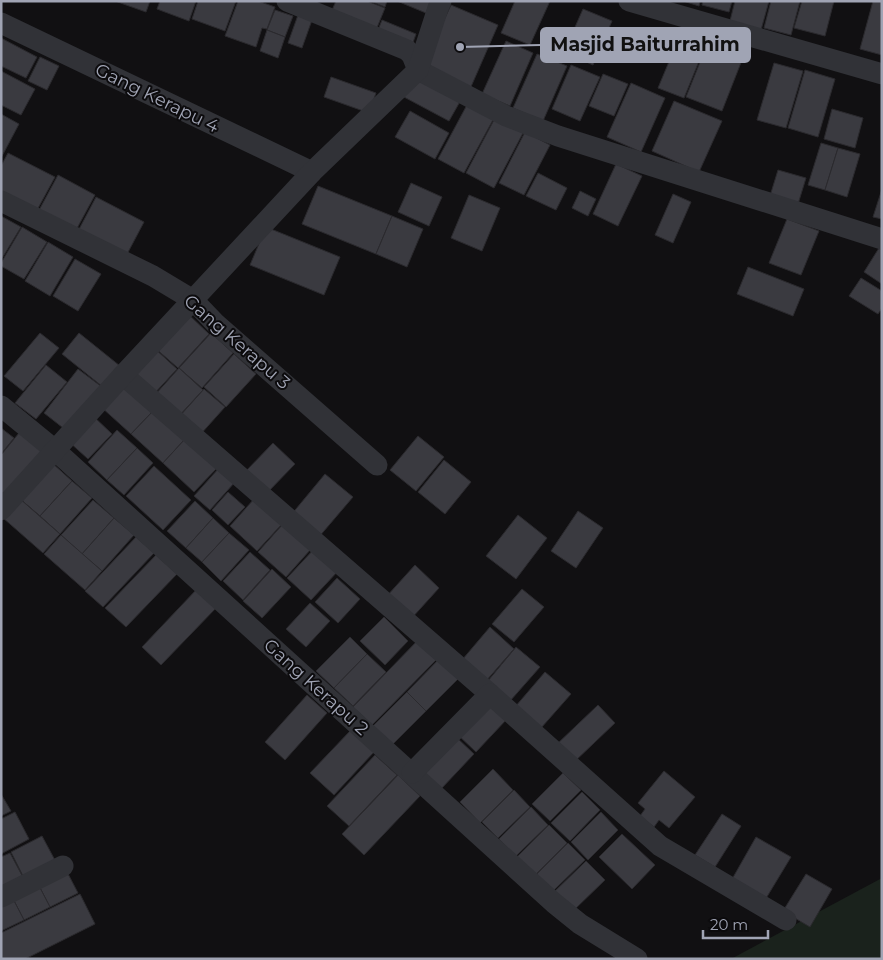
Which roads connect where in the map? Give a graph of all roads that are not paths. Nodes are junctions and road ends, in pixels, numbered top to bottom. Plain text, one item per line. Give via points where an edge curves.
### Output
1 (287, 1) edge
2 (441, 1) edge
3 (629, 1) edge
4 (1, 23) edge
5 (418, 70) junction
6 (882, 74) edge
7 (312, 172) junction
8 (1, 201) edge
9 (882, 239) edge
10 (193, 300) junction
11 (123, 375) junction
12 (1, 406) edge
13 (56, 451) junction
14 (377, 465) dead end
15 (1, 510) edge
16 (490, 694) junction
17 (412, 773) junction
18 (63, 866) dead end
19 (1, 897) edge
20 (786, 920) dead end
21 (637, 959) edge

1 - 5 street via 407,50
2 - 5 street
3 - 6 street
4 - 7 street, Gang Kerapu 4
5 - 7 street
5 - 9 street via 506,116 558,136
7 - 10 street
8 - 10 street, Gang Kerapu 3 via 153,276
10 - 11 street
10 - 14 street, Gang Kerapu 3 via 216,324
11 - 13 street
11 - 16 street
12 - 13 street, Gang Kerapu 2
13 - 15 street
13 - 17 street, Gang Kerapu 2
16 - 17 street
16 - 20 street via 660,846
17 - 21 street, Gang Kerapu 2 via 580,924
18 - 19 street

